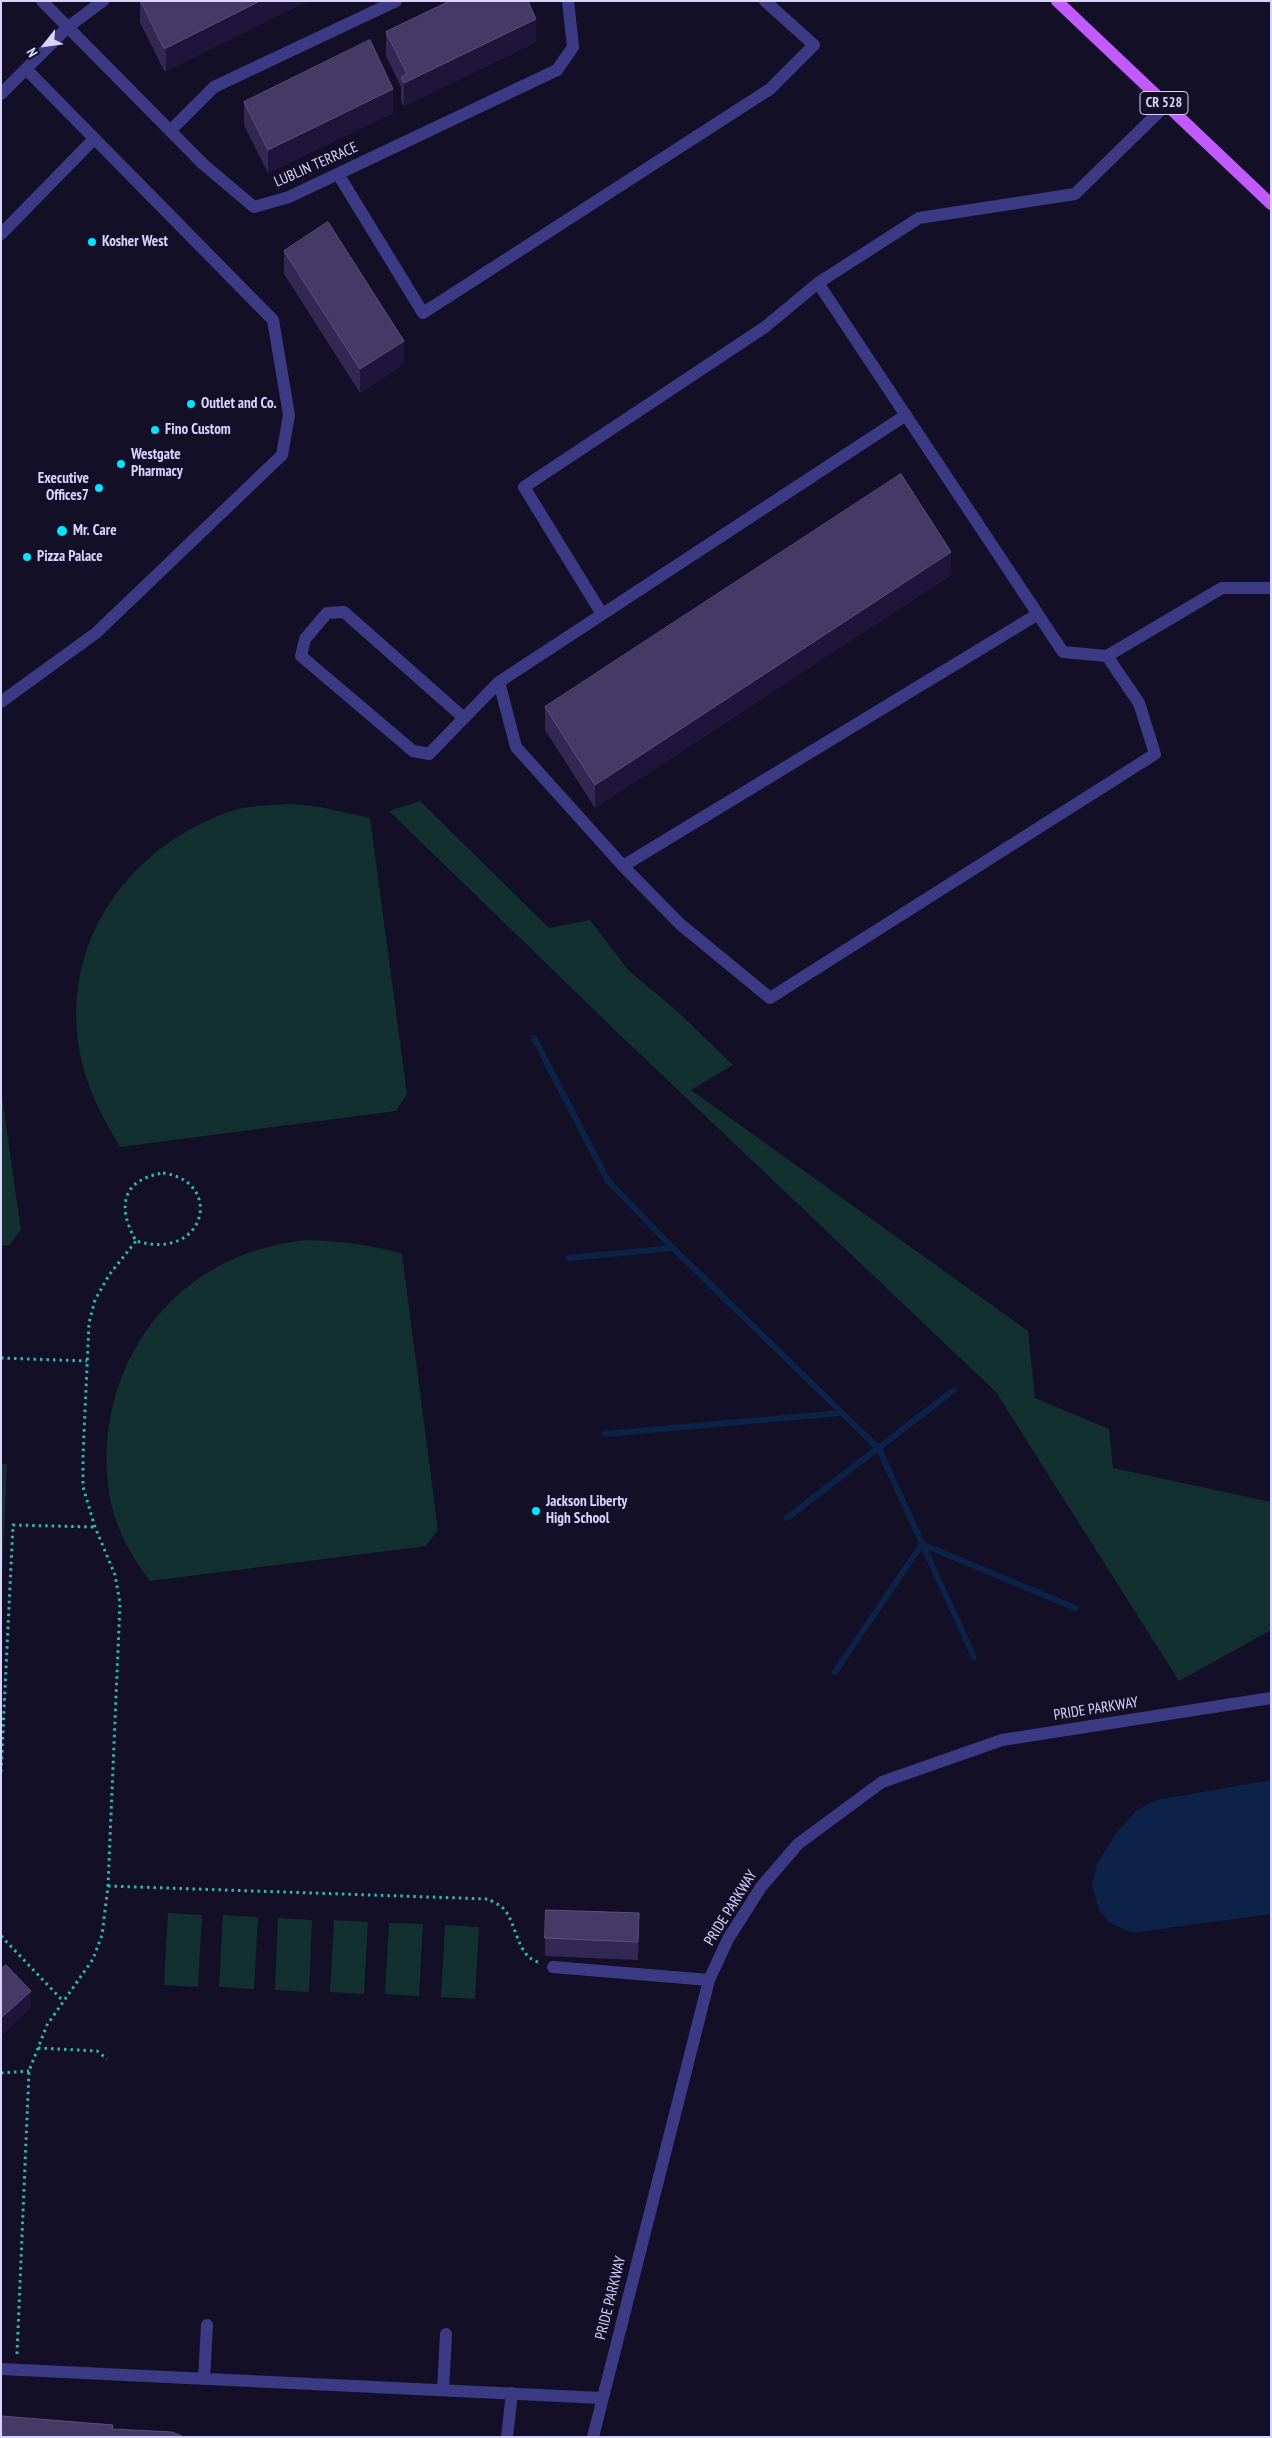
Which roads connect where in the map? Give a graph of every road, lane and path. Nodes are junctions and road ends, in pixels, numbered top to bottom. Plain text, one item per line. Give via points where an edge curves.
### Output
1 (42, 1) edge
2 (103, 1) edge
3 (396, 1) edge
4 (568, 1) edge
5 (765, 1) edge
6 (1057, 1) edge
7 (68, 27) junction
8 (26, 69) junction
9 (1, 94) edge
10 (1166, 105) junction
11 (170, 131) junction
12 (94, 139) junction
13 (338, 174) junction
14 (1271, 204) edge
15 (1, 234) edge
16 (818, 283) junction
17 (906, 414) junction
18 (1271, 588) edge
19 (602, 614) junction
20 (1038, 614) junction
21 (1107, 656) junction
22 (499, 682) junction
23 (1, 702) edge
24 (464, 718) junction
25 (623, 866) junction
26 (136, 1242) junction
27 (1, 1358) edge
28 (87, 1362) junction
29 (95, 1527) junction
30 (1271, 1698) edge
31 (1, 1772) edge
32 (108, 1886) junction
33 (1, 1936) edge
34 (553, 1967) joint
35 (710, 1980) junction
36 (64, 2001) junction
37 (37, 2048) junction
38 (107, 2059) dead end
39 (30, 2071) junction
40 (1, 2073) edge
41 (207, 2324) dead end
42 (446, 2334) dead end
43 (1, 2369) edge
44 (16, 2370) junction
45 (204, 2379) junction
46 (443, 2390) junction
47 (512, 2393) junction
48 (602, 2398) junction
49 (507, 2437) edge
50 (593, 2437) edge

1 - 7 street, LUBLIN TERRACE
2 - 7 street
3 - 11 street via 214,87
4 - 13 street, LUBLIN TERRACE via 574,47 557,70
5 - 13 street via 814,45 770,89 423,313
6 - 10 main road, CR 528
7 - 8 street
7 - 11 street, LUBLIN TERRACE
8 - 9 street
8 - 12 street
10 - 14 main road, CR 528
10 - 16 street via 1075,194 919,218
11 - 13 street, LUBLIN TERRACE via 254,207 289,197
12 - 15 street
12 - 23 street via 273,320 289,415 282,456 96,633
16 - 17 street
16 - 19 street via 765,328 524,487
17 - 19 street
17 - 20 street
18 - 21 street via 1222,588
19 - 22 street
20 - 21 street via 1062,652
20 - 25 street
21 - 25 street via 1139,703 1155,754 770,998 680,924
22 - 24 street
22 - 25 street via 516,746
24 - 24 street via 344,612 327,613 306,639 301,656 413,751 429,754
26 - 26 path via 168,1245 180,1242 191,1233 198,1223 200,1208 190,1183 178,1175 163,1173 135,1183 126,1196 124,1210
26 - 28 path via 109,1275 95,1300 89,1323
27 - 28 path
28 - 29 path via 84,1487
29 - 31 path via 13,1525
29 - 32 path via 115,1575 120,1603
30 - 35 street, PRIDE PARKWAY via 1002,1740 882,1782 798,1844 760,1887 728,1939
32 - 34 path via 488,1899 502,1907 514,1925 521,1947 534,1961
32 - 36 path via 102,1935 93,1959
33 - 36 path
34 - 35 street
35 - 48 street, PRIDE PARKWAY
36 - 37 path via 47,2025
37 - 38 path via 97,2052
37 - 39 path
39 - 40 path
39 - 44 path
41 - 45 street
42 - 46 street
43 - 44 street
44 - 45 street
45 - 46 street
46 - 47 street
47 - 48 street
47 - 49 street
48 - 50 street, PRIDE PARKWAY

